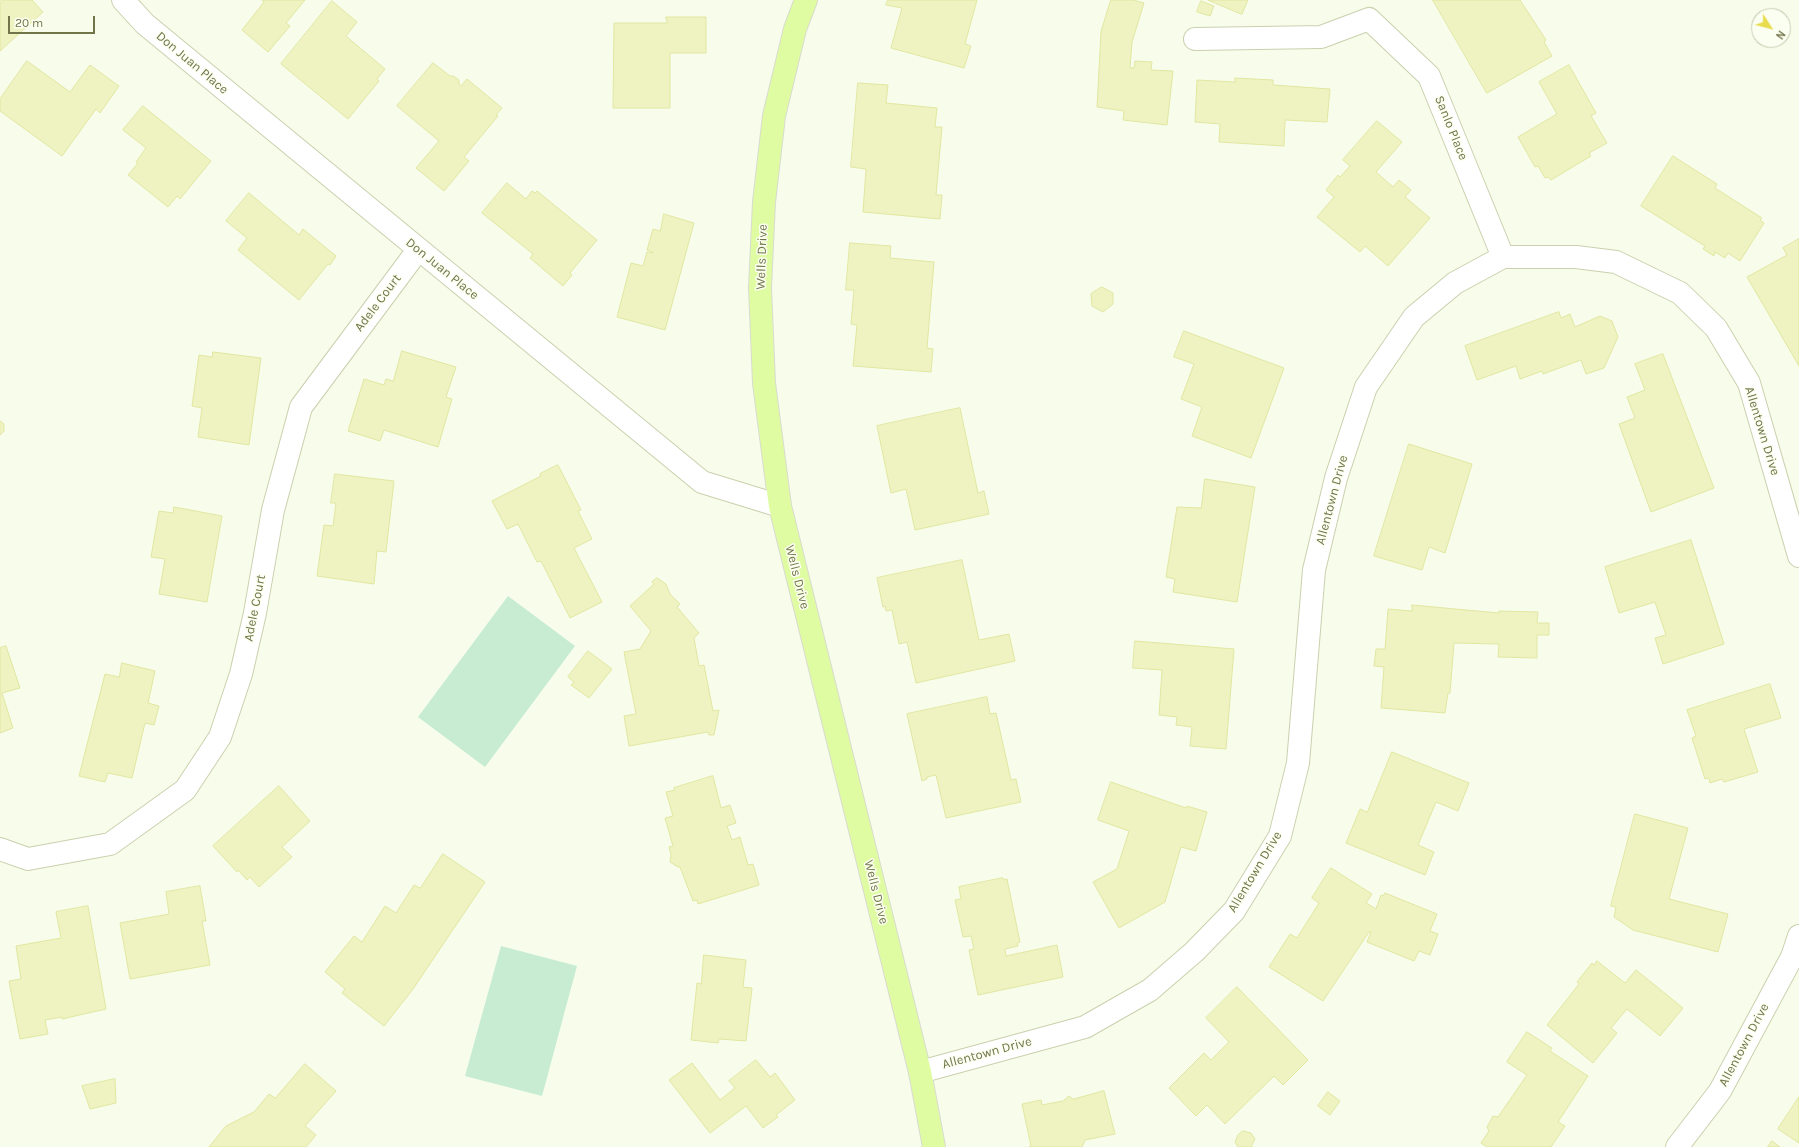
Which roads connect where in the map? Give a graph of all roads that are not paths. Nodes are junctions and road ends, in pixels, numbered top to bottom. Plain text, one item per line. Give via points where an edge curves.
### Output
1 (122, 0) edge
2 (806, 0) edge
3 (1195, 39) dead end
4 (418, 250) junction
5 (1503, 257) junction
6 (780, 506) junction
7 (1799, 556) edge
8 (0, 849) edge
9 (1799, 936) edge
10 (920, 1072) junction
11 (934, 1147) edge
12 (1677, 1147) edge

1 - 4 street, Don Juan Place via 145,24
2 - 6 main road, Wells Drive via 795,29 774,116 763,218 760,288 764,383
3 - 5 street, Sanlo Place via 1321,37 1369,19 1429,76
4 - 6 street, Don Juan Place via 702,482
4 - 8 street, Adele Court via 301,407 273,510 255,613 241,674 220,737 185,790 110,844 28,859
5 - 7 street, Allentown Drive via 1576,256 1616,262 1680,293 1716,328 1749,383
5 - 10 street, Allentown Drive via 1455,283 1414,317 1366,387 1336,478 1314,570 1298,763 1280,836 1234,911 1194,952 1150,990 1086,1026
6 - 10 main road, Wells Drive
9 - 12 street, Allentown Drive via 1792,957 1720,1091
10 - 11 main road, Wells Drive

